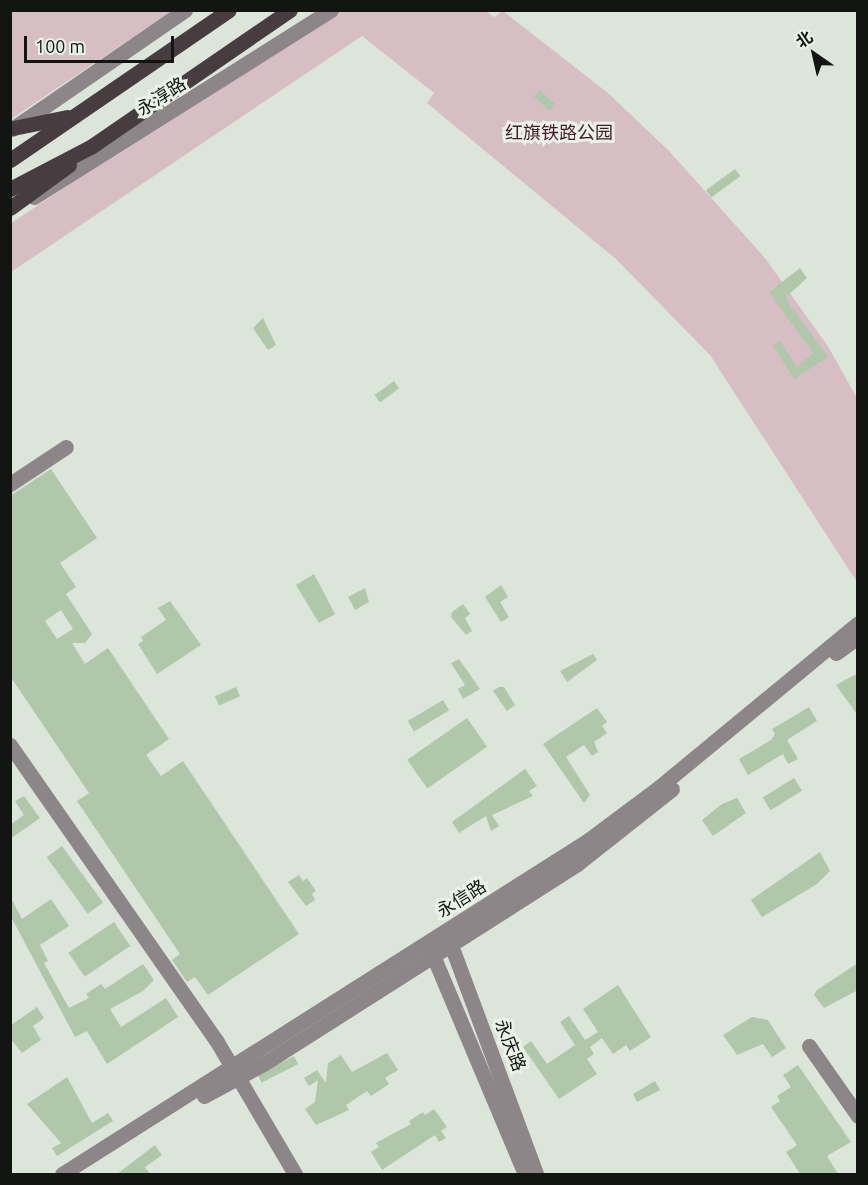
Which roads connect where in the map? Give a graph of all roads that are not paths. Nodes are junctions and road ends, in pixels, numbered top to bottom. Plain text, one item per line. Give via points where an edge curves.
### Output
1 (185, 10) edge
2 (229, 10) edge
3 (290, 10) edge
4 (331, 10) edge
5 (73, 116) junction
6 (12, 129) edge
7 (92, 146) junction
8 (10, 160) edge
9 (10, 189) edge
10 (10, 209) edge
11 (66, 447) dead end
12 (10, 484) edge
13 (858, 623) edge
14 (858, 637) edge
15 (10, 745) edge
16 (446, 939) junction
17 (431, 949) junction
18 (809, 1046) dead end
19 (235, 1072) junction
20 (858, 1116) edge
21 (62, 1174) edge
22 (79, 1174) edge
23 (295, 1174) edge
24 (525, 1174) edge
25 (536, 1174) edge

1 - 6 street
2 - 5 main road, 永淳路
3 - 7 main road, 永淳路
4 - 10 street, 永淳路 via 103,157
5 - 6 main road
5 - 8 main road, 永淳路
7 - 9 main road, 永淳路
7 - 10 main road
11 - 12 street
13 - 16 street, 永信路 via 630,810
14 - 16 street, 永信路 via 603,845
15 - 19 street
16 - 17 street, 永信路
16 - 25 street, 永庆路
17 - 19 street, 永信路
17 - 24 street, 永庆路
18 - 20 street
19 - 21 street, 永信路
19 - 22 street, 永信路
19 - 23 street

